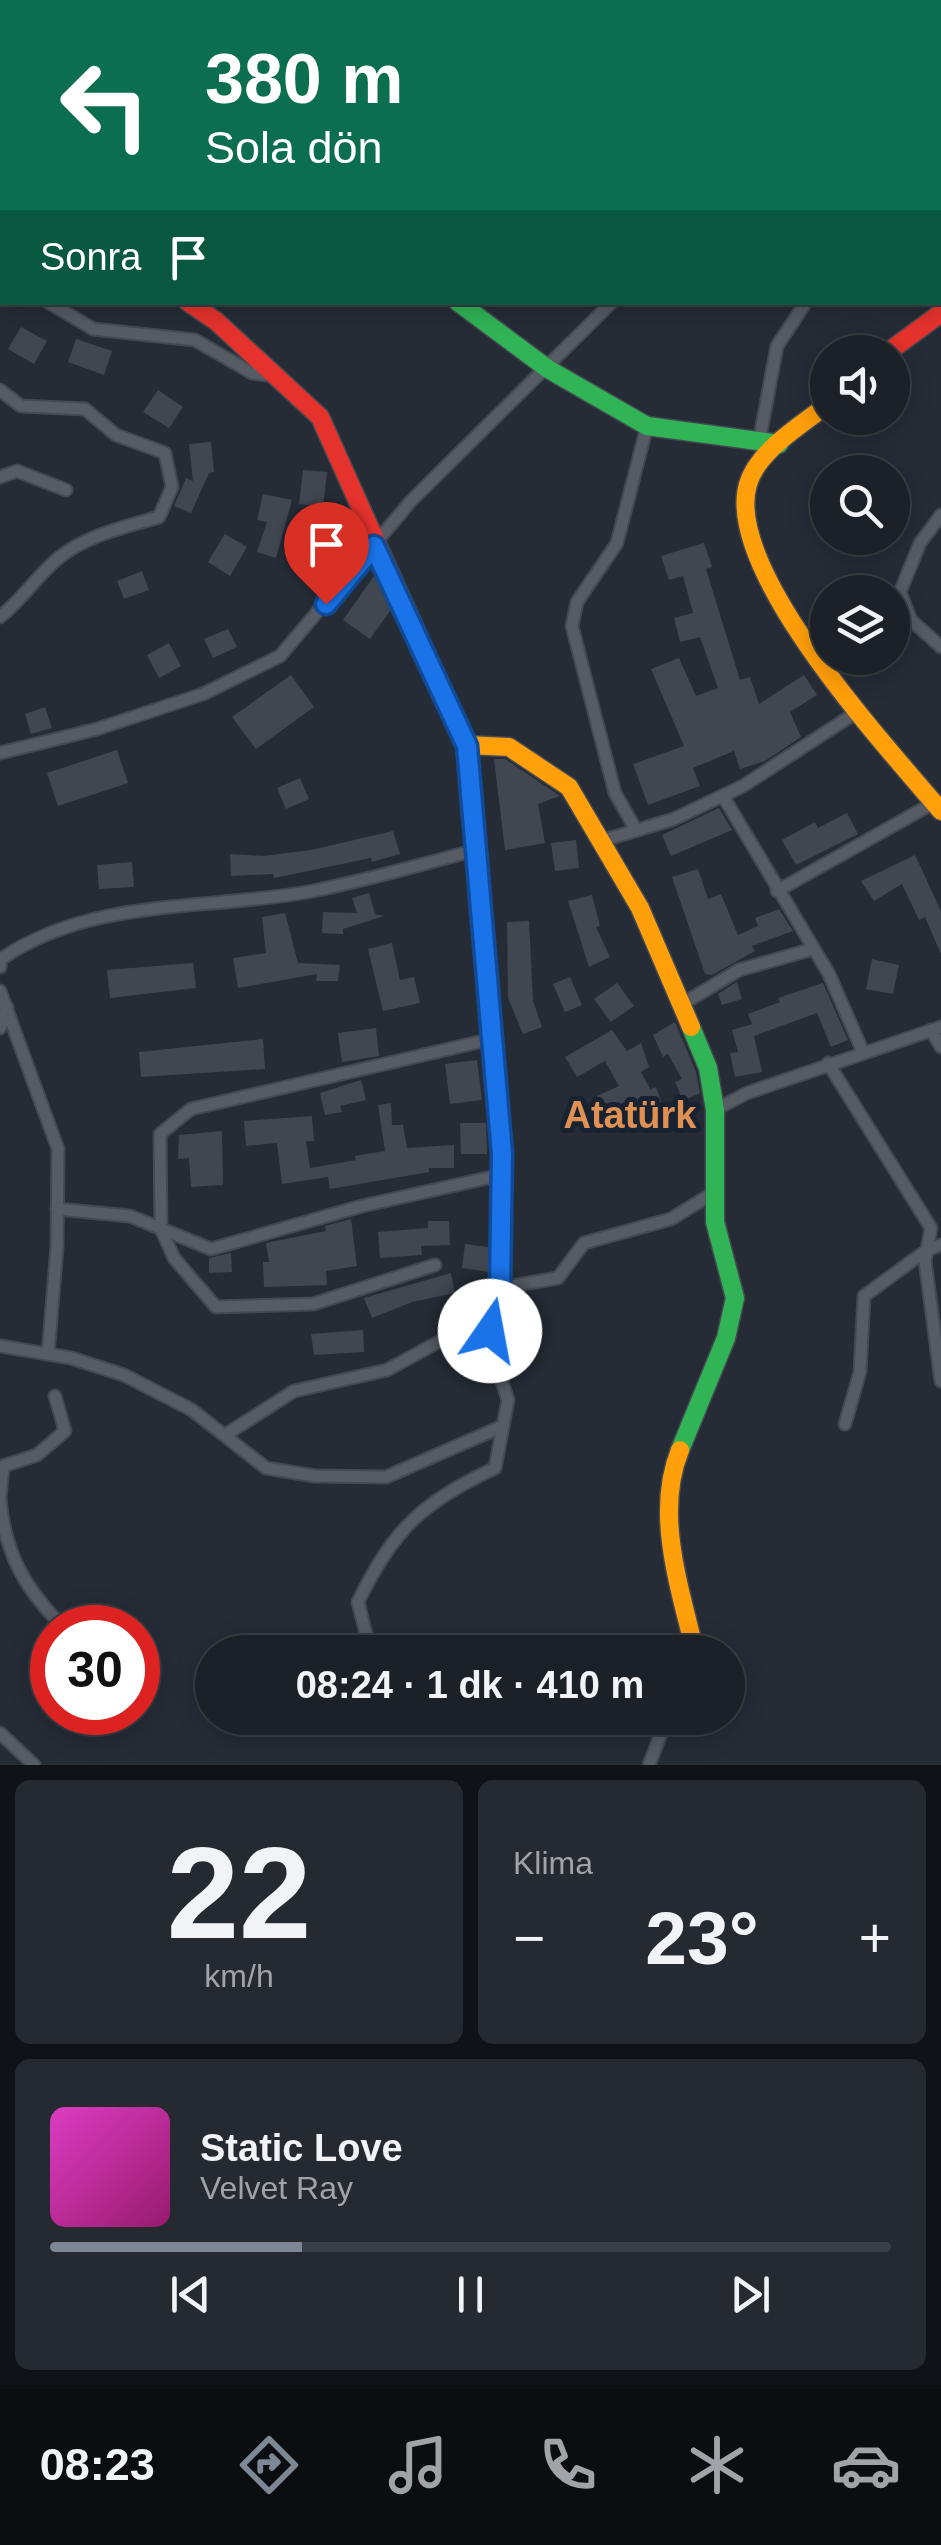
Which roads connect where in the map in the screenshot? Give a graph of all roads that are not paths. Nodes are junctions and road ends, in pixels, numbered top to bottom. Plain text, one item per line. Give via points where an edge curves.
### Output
1 (53, 305) edge
2 (192, 305) edge
3 (462, 305) edge
4 (609, 305) edge
5 (804, 305) edge
6 (941, 314) edge
7 (910, 336) edge
8 (548, 369) junction
9 (280, 377) junction
10 (0, 390) edge
11 (810, 419) edge
12 (647, 426) junction
13 (760, 442) junction
14 (779, 444) junction
15 (0, 477) edge
16 (66, 490) dead end
17 (941, 515) edge
18 (374, 546) junction
19 (0, 617) edge
20 (941, 647) edge
21 (857, 712) junction
22 (467, 746) junction
23 (0, 754) edge
24 (723, 796) junction
25 (939, 804) edge
26 (636, 830) junction
27 (601, 841) junction
28 (476, 850) junction
29 (777, 891) junction
30 (813, 949) junction
31 (0, 967) edge
32 (0, 990) edge
33 (679, 1006) junction
34 (6, 1008) junction
35 (0, 1028) edge
36 (936, 1028) edge
37 (492, 1039) junction
38 (941, 1047) edge
39 (863, 1052) junction
40 (828, 1064) junction
41 (715, 1110) junction
42 (501, 1175) junction
43 (715, 1192) junction
44 (58, 1209) junction
45 (161, 1229) junction
46 (941, 1245) edge
47 (927, 1250) junction
48 (435, 1265) dead end
49 (493, 1295) junction
50 (0, 1346) edge
51 (48, 1354) junction
52 (941, 1381) edge
53 (55, 1396) dead end
54 (845, 1424) dead end
55 (503, 1426) junction
56 (225, 1434) junction
57 (1, 1467) edge
58 (0, 1498) edge
59 (3, 1542) edge
60 (41, 1605) edge
61 (366, 1635) edge
62 (691, 1635) edge
63 (0, 1733) edge
64 (661, 1735) edge
65 (34, 1765) edge
66 (650, 1765) edge

1 - 9 street via 93,329 195,340 252,373
2 - 9 street
3 - 8 street
4 - 8 street
5 - 13 street via 777,346
6 - 7 street
8 - 12 street
8 - 18 street via 410,501
9 - 18 street via 320,417
10 - 19 street via 20,406 85,409 116,435 165,453 172,487 159,517 105,532 58,559
11 - 14 street
12 - 13 street
12 - 26 street via 617,543 576,602 572,626 616,792
13 - 14 street
14 - 21 street via 746,486 744,517 785,612
15 - 16 street via 17,471
17 - 20 street via 920,543 900,592 912,620
18 - 22 street
18 - 23 street via 280,656 203,694
21 - 24 street
21 - 25 street
22 - 27 street via 509,748 569,786
22 - 28 street
24 - 26 street
24 - 29 street
25 - 29 street
26 - 27 street
27 - 33 street via 640,908
28 - 31 street via 310,892 122,910 18,948
28 - 37 street
29 - 30 street
30 - 33 street via 739,970
30 - 39 street
32 - 34 street
33 - 41 street via 708,1068
34 - 35 street
34 - 44 street via 58,1149
36 - 38 street
36 - 39 street
37 - 42 street
37 - 45 street via 191,1109 160,1134
39 - 40 street
40 - 41 street
40 - 47 street via 932,1228
41 - 43 street
42 - 45 street via 211,1250
42 - 49 street
43 - 49 street via 671,1219 584,1243 558,1278
43 - 62 street via 734,1298 726,1338 670,1474 670,1544
44 - 45 street via 130,1216
44 - 51 street
45 - 48 street via 174,1258 216,1307 314,1304
46 - 47 street
47 - 52 street
47 - 54 street via 864,1296 860,1372
49 - 55 street via 495,1361 508,1400
49 - 56 street via 453,1334 387,1370 294,1392
50 - 51 street
51 - 56 street via 124,1374
53 - 57 street via 65,1431 38,1455
55 - 56 street via 386,1477 266,1468
55 - 61 street via 495,1468 402,1526 382,1554 358,1602
57 - 58 street
58 - 59 street
59 - 60 street
63 - 65 street
64 - 66 street

